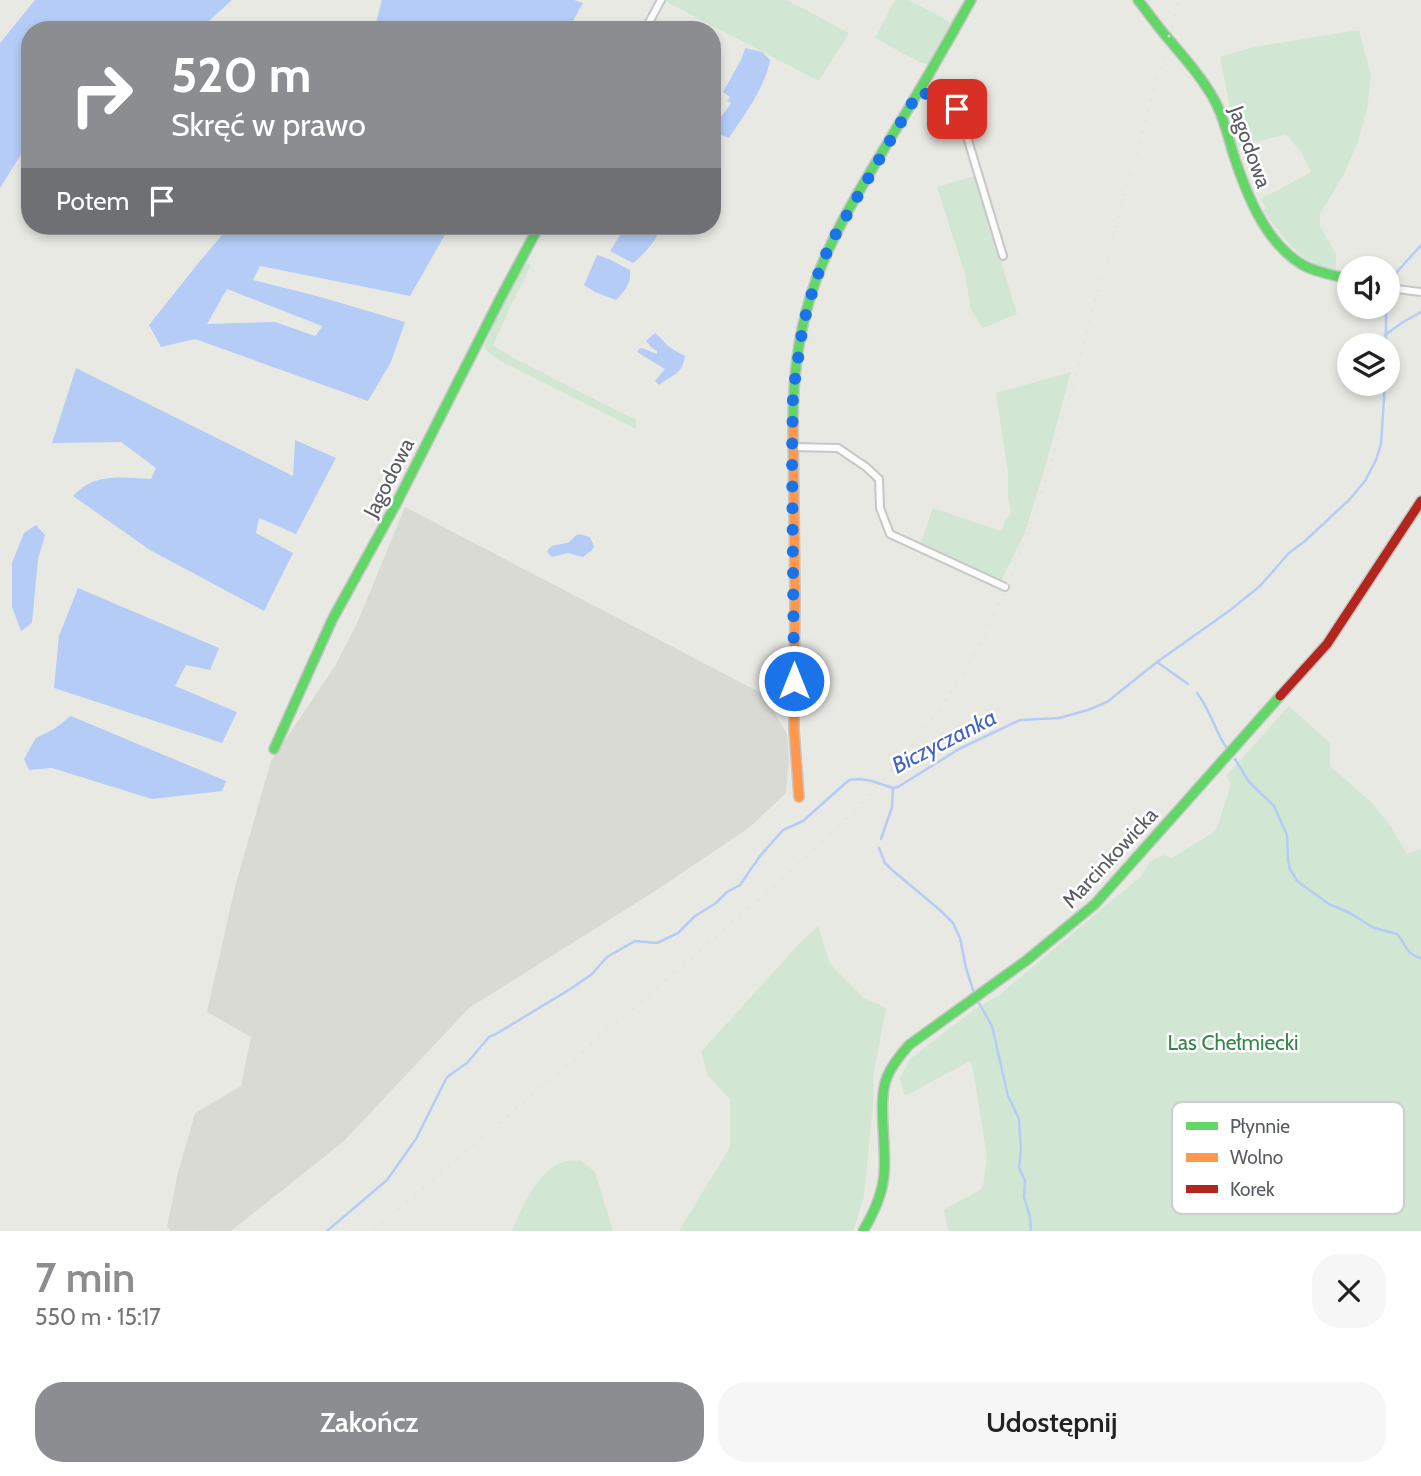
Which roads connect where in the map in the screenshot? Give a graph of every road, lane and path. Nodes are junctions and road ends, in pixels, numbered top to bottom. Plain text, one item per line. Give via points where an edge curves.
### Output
1 (662, 0) edge
2 (971, 0) edge
3 (1138, 0) edge
4 (650, 21) edge
5 (919, 91) junction
6 (534, 235) edge
7 (1003, 256) dead end
8 (1337, 276) edge
9 (1400, 290) edge
10 (1421, 292) edge
11 (792, 447) junction
12 (1421, 501) edge
13 (1004, 587) dead end
14 (274, 749) dead end
15 (799, 797) dead end
16 (863, 1231) edge

1 - 4 street
2 - 5 street
3 - 8 street, Jagodowa via 1214,99 1239,173 1270,232 1301,264
5 - 7 street via 957,109
5 - 11 street via 830,244 815,282 793,393
6 - 14 street, Jagodowa via 332,620
9 - 10 street
11 - 13 street via 838,448 879,478 880,508 890,534
11 - 15 street via 794,729
12 - 16 street, Marcinkowicka via 1327,643 1095,904 1032,957 909,1045 896,1060 883,1094 884,1183

